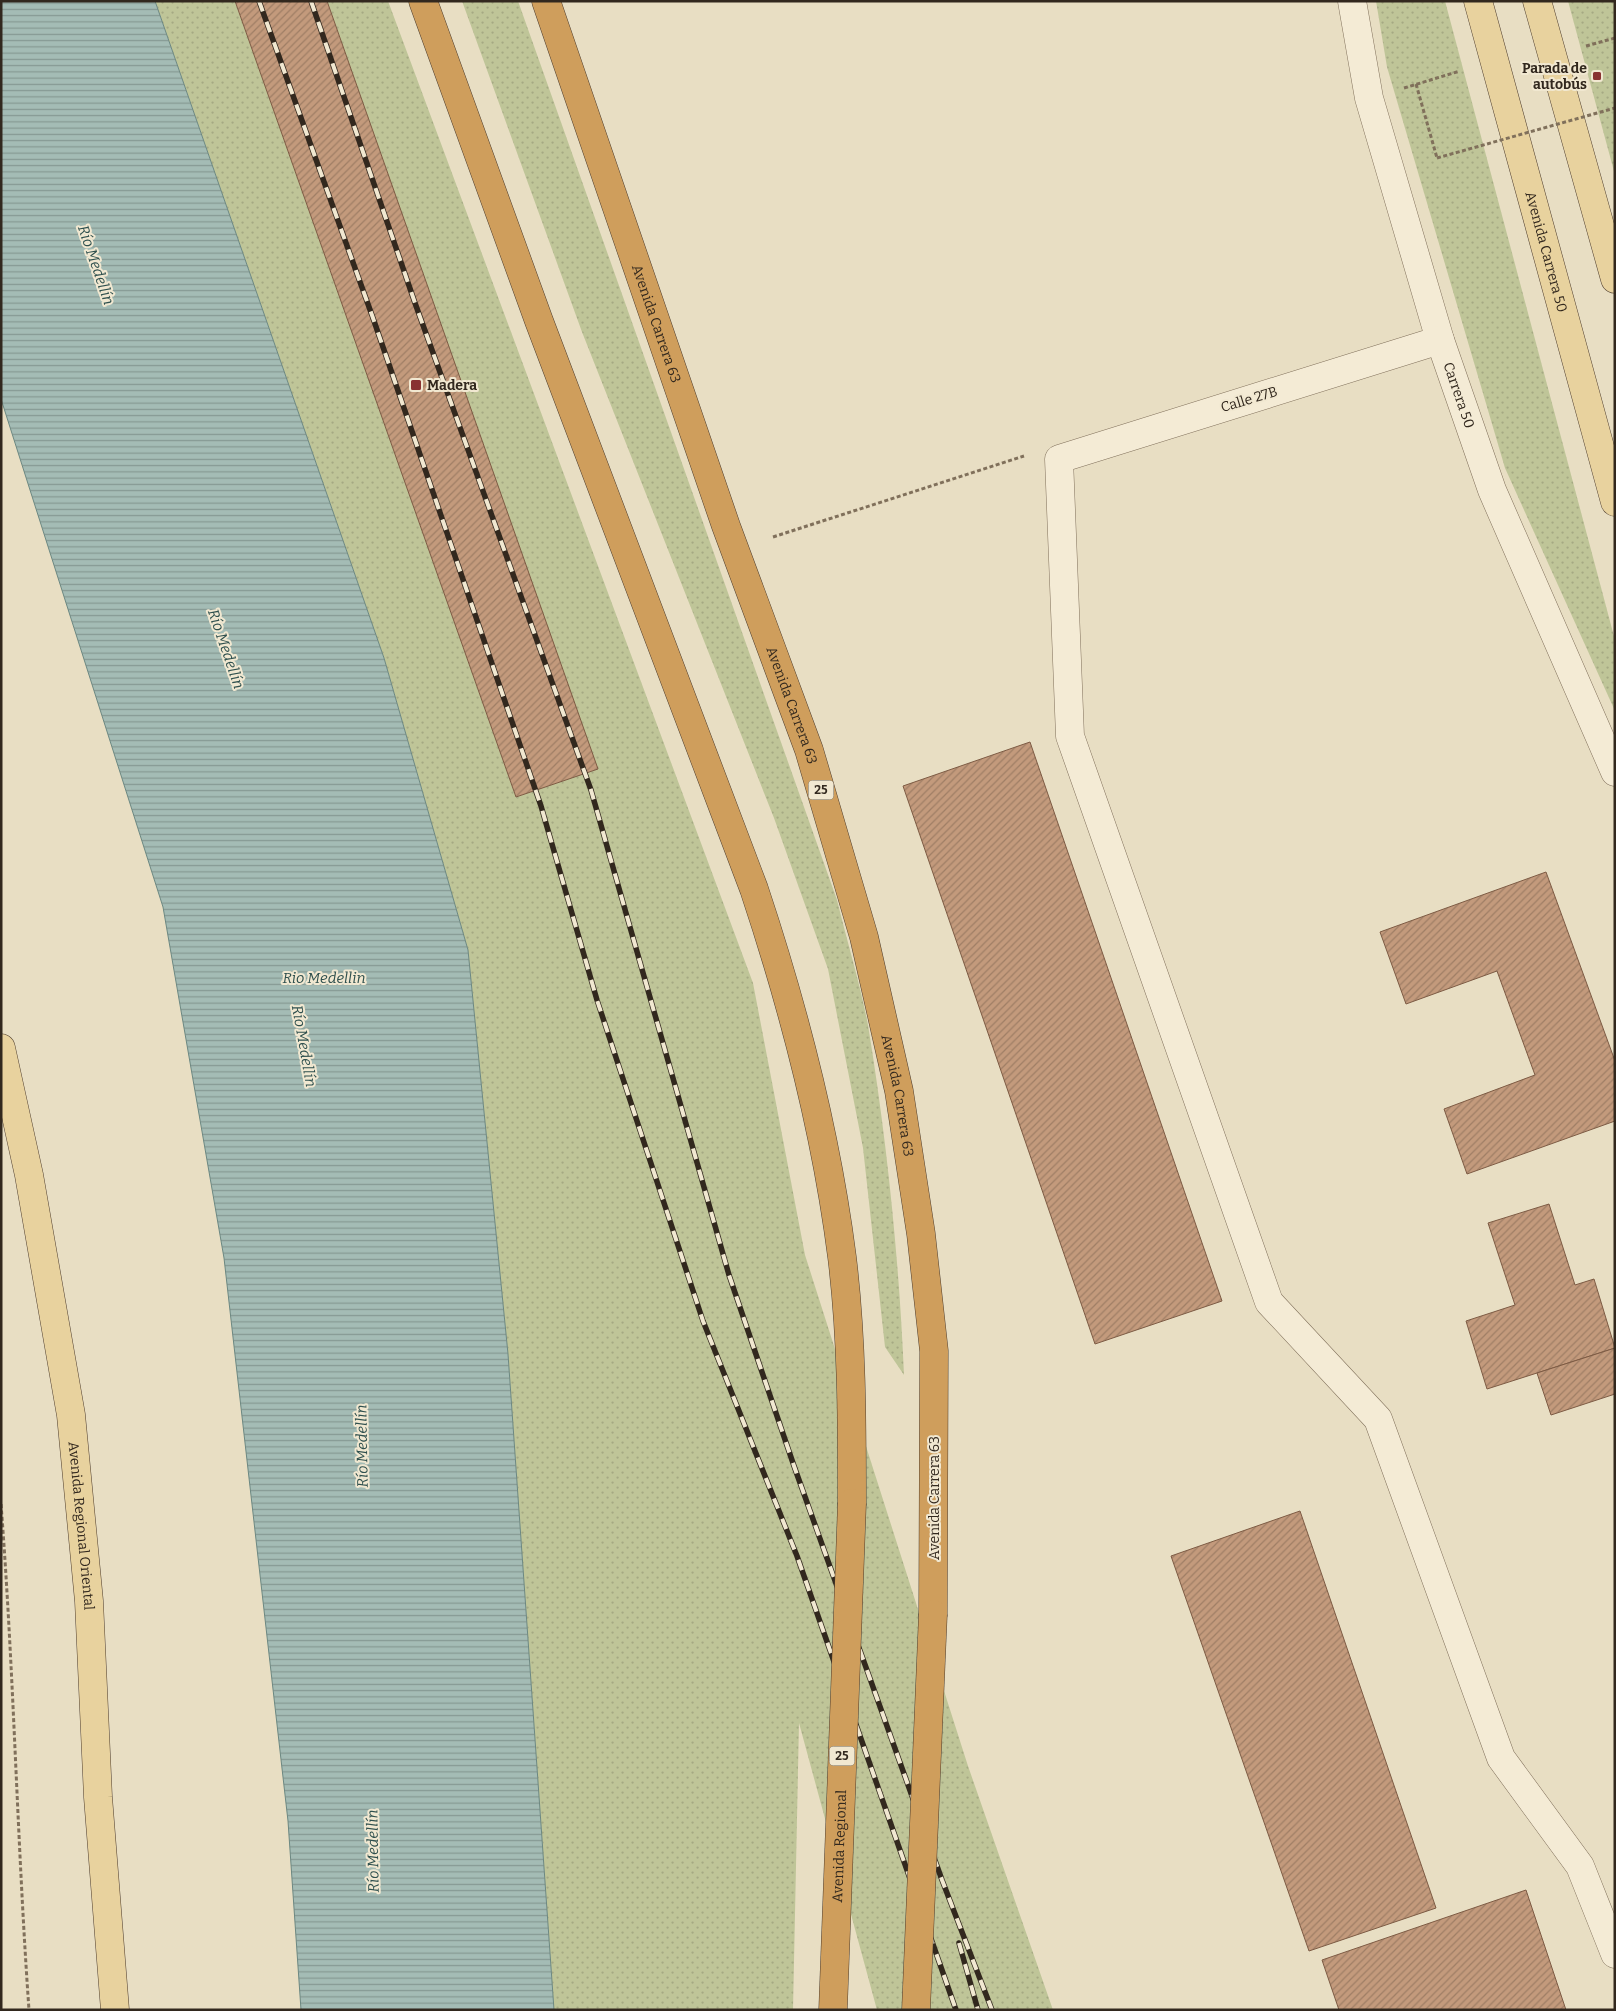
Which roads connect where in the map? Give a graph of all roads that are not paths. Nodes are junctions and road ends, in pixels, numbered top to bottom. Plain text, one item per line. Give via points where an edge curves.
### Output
1 (423, 1) edge
2 (546, 1) edge
3 (1352, 1) edge
4 (1478, 1) edge
5 (1537, 1) edge
6 (1613, 265) edge
7 (1440, 340) junction
8 (1615, 502) edge
9 (1615, 772) edge
10 (1, 1048) edge
11 (1615, 1954) edge
12 (115, 2010) edge
13 (833, 2010) edge
14 (916, 2010) edge

1 - 13 highway, Avenida Regional / 25, bridge via 754,889 778,962 832,1185 841,1249 852,1413 852,1503
2 - 14 highway, Avenida Carrera 63 / 25, bridge via 726,526 810,750 864,937 899,1091 921,1234 933,1341 933,1614
3 - 7 street, Carrera 50 via 1369,98
4 - 8 main road, Avenida Carrera 50
5 - 6 main road
7 - 9 street, Carrera 50 via 1492,490
7 - 11 street, Calle 27B via 1059,459 1070,736 1269,1302 1378,1419 1501,1758 1580,1866
10 - 12 main road, Avenida Regional Oriental via 29,1175 71,1415 89,1601 98,1797

